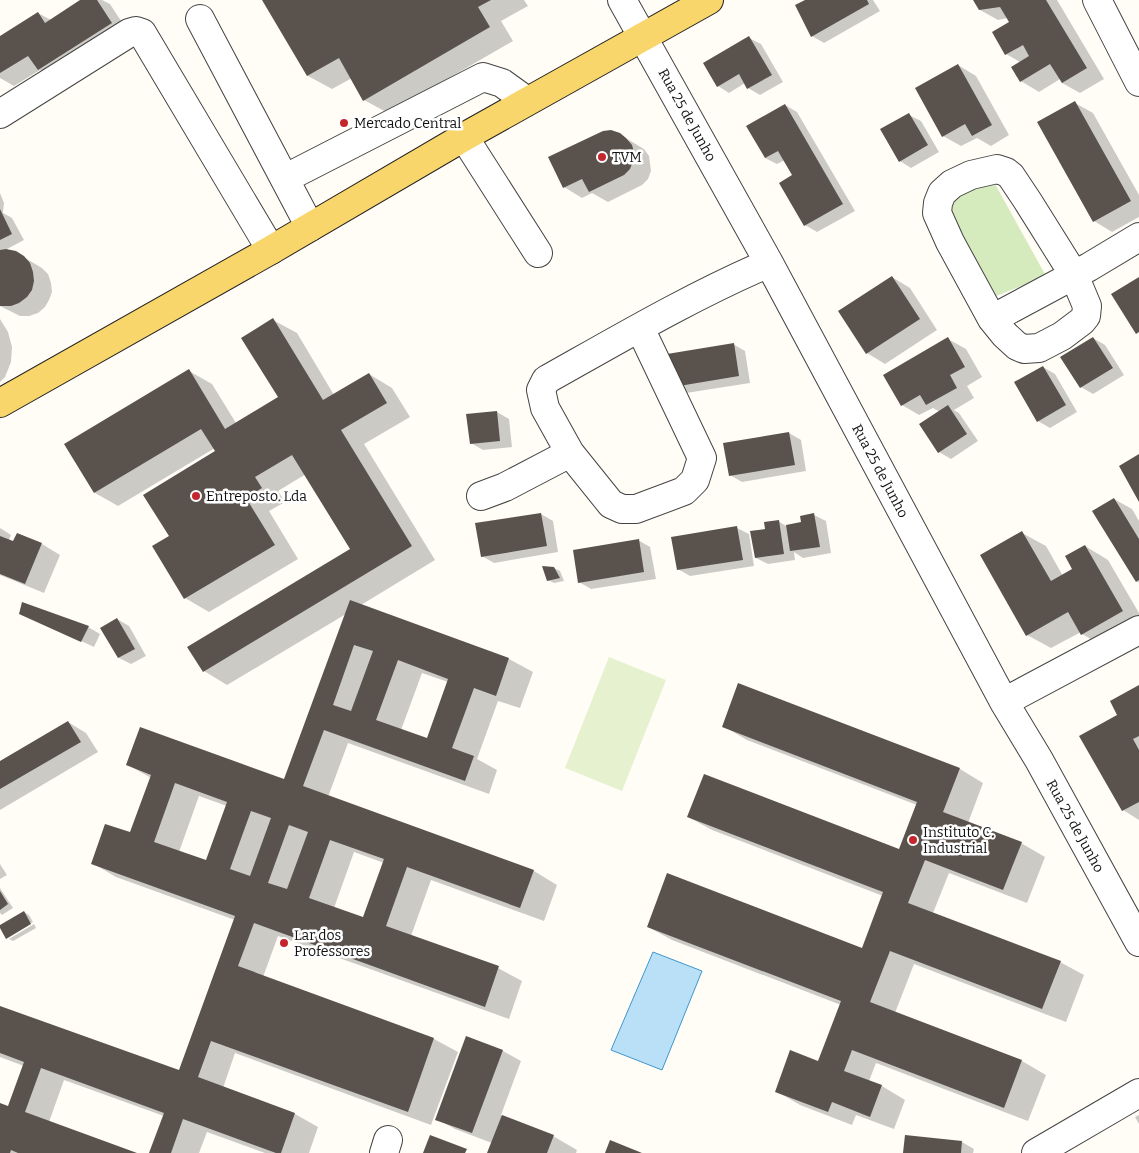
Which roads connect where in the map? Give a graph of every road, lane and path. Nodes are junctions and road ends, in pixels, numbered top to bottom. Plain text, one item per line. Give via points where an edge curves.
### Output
1 (622, 0) edge
2 (709, 0) edge
3 (1097, 0) edge
4 (200, 19) dead end
5 (643, 36) junction
6 (1139, 82) edge
7 (527, 102) junction
8 (0, 114) edge
9 (464, 137) junction
10 (286, 178) junction
11 (310, 227) junction
12 (1139, 237) edge
13 (271, 250) junction
14 (538, 253) dead end
15 (769, 263) junction
16 (1074, 275) junction
17 (992, 319) junction
18 (640, 328) junction
19 (0, 403) edge
20 (570, 453) junction
21 (482, 496) dead end
22 (1139, 630) edge
23 (1004, 702) junction
24 (1139, 942) edge
25 (1139, 1093) edge
26 (1036, 1153) edge

1 - 5 street, Rua 25 de Junho
2 - 5 main road
3 - 6 street
4 - 10 street
5 - 7 main road
5 - 15 street, Rua 25 de Junho
7 - 9 main road
7 - 10 street via 502,83 483,77
8 - 13 street via 129,33 142,33
9 - 11 main road
9 - 14 street
10 - 11 street
11 - 13 main road
12 - 16 street
13 - 19 main road
15 - 18 street
15 - 23 street, Rua 25 de Junho
16 - 17 street
16 - 17 street via 1088,306 1086,316 1062,336 1039,348 1024,349 1005,335
16 - 17 street via 1006,172 987,170 952,184 942,193 937,213
18 - 20 street via 546,380 542,386 546,408
18 - 20 street via 702,458 695,480 684,491 636,509 622,508 611,504
20 - 21 street
22 - 23 street
23 - 24 street, Rua 25 de Junho
25 - 26 street

